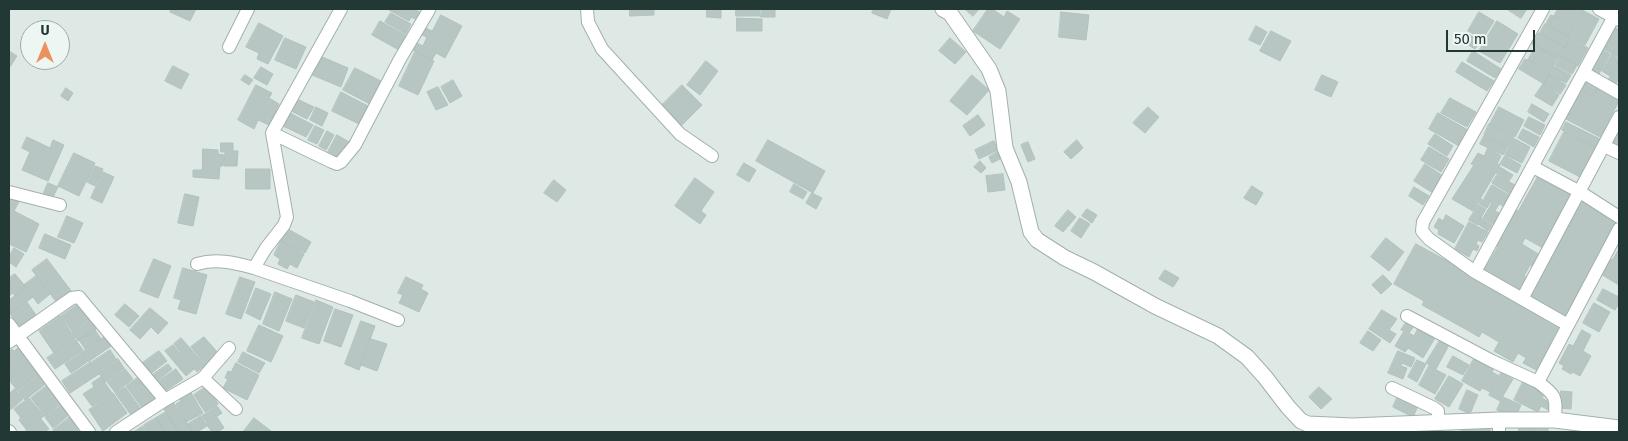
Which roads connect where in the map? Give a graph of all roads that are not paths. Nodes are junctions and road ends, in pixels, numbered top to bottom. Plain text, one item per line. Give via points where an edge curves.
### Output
1 (248, 9) edge
2 (341, 9) edge
3 (587, 9) edge
4 (943, 9) edge
5 (1543, 9) edge
6 (1600, 9) edge
7 (429, 10) edge
8 (1617, 15) edge
9 (229, 47) dead end
10 (1584, 73) junction
11 (1619, 93) edge
12 (1619, 116) edge
13 (272, 133) junction
14 (1604, 146) junction
15 (1619, 153) edge
16 (712, 156) dead end
17 (1533, 167) junction
18 (9, 192) edge
19 (1580, 192) junction
20 (60, 205) dead end
21 (1619, 217) edge
22 (1619, 229) edge
23 (197, 264) dead end
24 (254, 268) junction
25 (1475, 272) junction
26 (1522, 299) junction
27 (1407, 316) dead end
28 (398, 320) dead end
29 (9, 324) edge
30 (1568, 325) junction
31 (13, 339) edge
32 (229, 348) dead end
33 (203, 378) junction
34 (1538, 382) junction
35 (1392, 388) dead end
36 (165, 400) junction
37 (236, 409) dead end
38 (1555, 420) junction
39 (1438, 423) junction
40 (1499, 426) edge
41 (1306, 428) edge
42 (1416, 428) edge
43 (1619, 428) edge
44 (89, 432) edge
45 (116, 432) edge

1 - 9 street
2 - 13 street
3 - 16 street via 588,22 602,49 680,134
4 - 41 street via 950,13 981,56 998,91 1005,148 1037,240 1155,306 1218,336 1247,357
5 - 25 street via 1423,222 1422,231 1429,239
6 - 8 street
7 - 13 street via 355,145 341,162 332,162
8 - 10 street
10 - 11 street
10 - 17 street
12 - 14 street
13 - 24 street via 287,217
14 - 15 street
14 - 19 street
17 - 19 street
17 - 25 street
18 - 20 street
19 - 21 street
19 - 26 street
22 - 30 street
23 - 24 street via 224,261
24 - 28 street
25 - 26 street
26 - 30 street
27 - 34 street
29 - 31 street
30 - 34 street
31 - 36 street via 72,298 79,297
31 - 44 street
32 - 33 street
33 - 36 street
33 - 37 street
34 - 38 street via 1556,399
35 - 39 street via 1438,411
36 - 45 street
38 - 40 street
38 - 43 street
39 - 40 street
39 - 42 street
41 - 42 street

